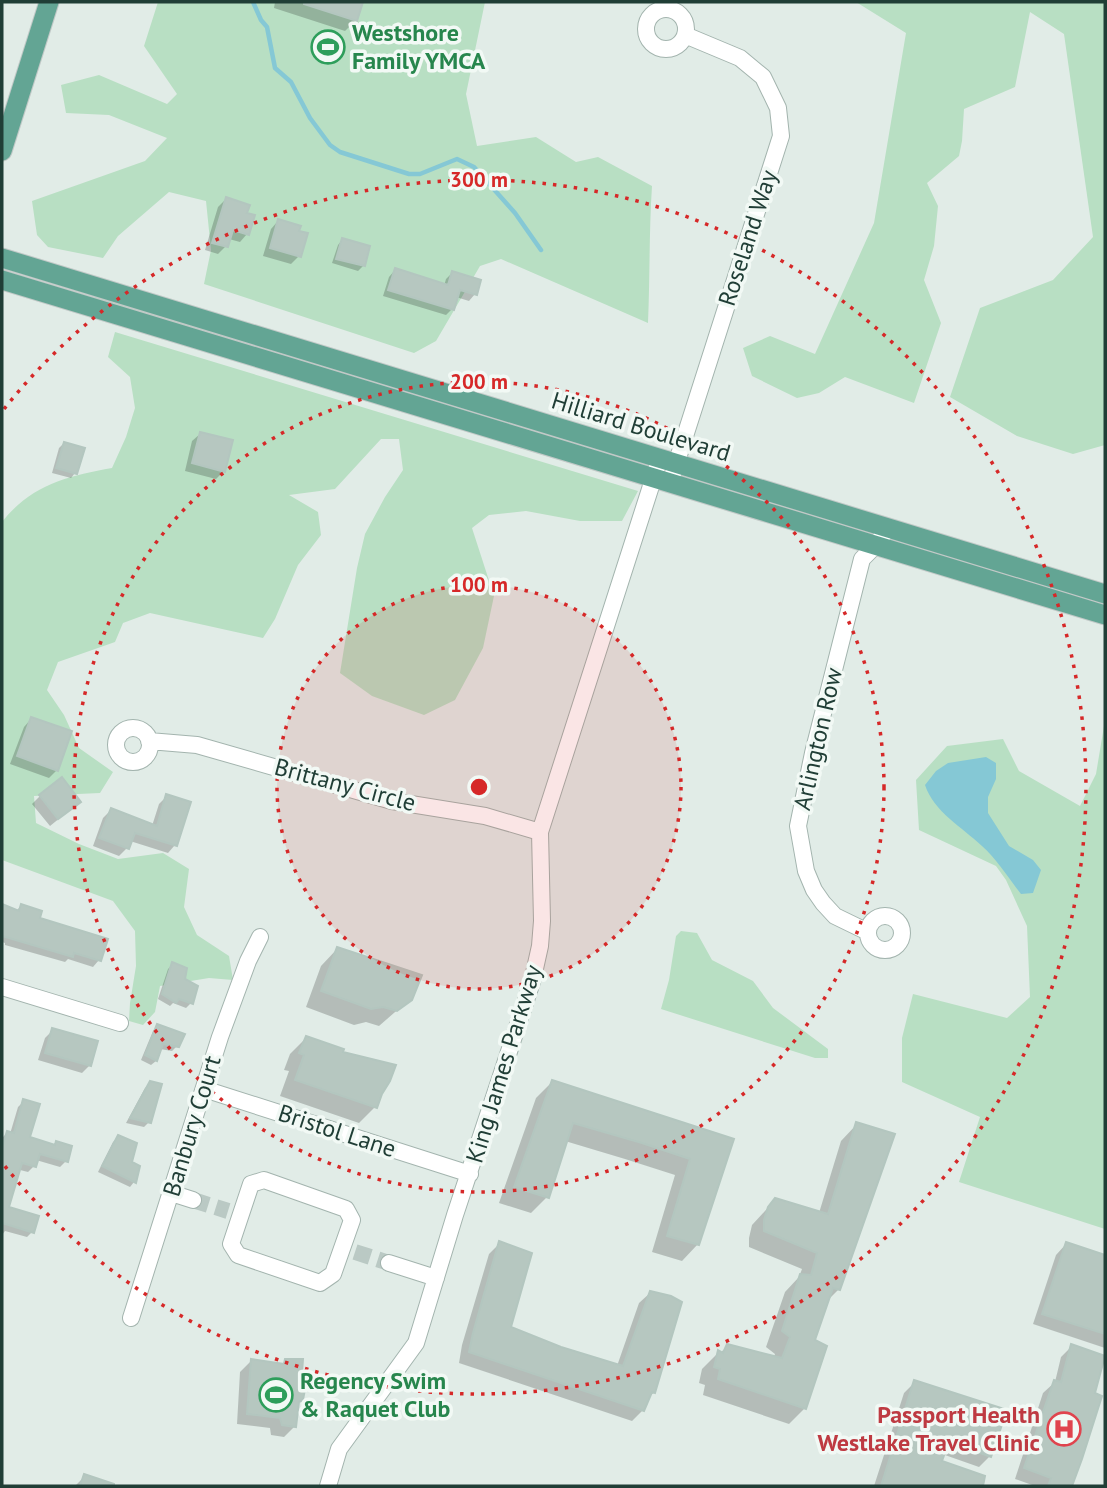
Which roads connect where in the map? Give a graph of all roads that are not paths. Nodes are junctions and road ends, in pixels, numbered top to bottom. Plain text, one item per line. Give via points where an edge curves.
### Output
1 (50, 2) edge
2 (685, 35) dead end
3 (2, 151) edge
4 (2, 258) edge
5 (2, 281) edge
6 (668, 460) junction
7 (661, 481) junction
8 (888, 528) junction
9 (875, 546) junction
10 (1105, 593) edge
11 (1105, 615) edge
12 (149, 741) dead end
13 (540, 832) junction
14 (868, 932) dead end
15 (260, 937) dead end
16 (2, 987) edge
17 (120, 1023) dead end
18 (204, 1089) junction
19 (470, 1174) junction
20 (171, 1193) junction
21 (193, 1200) tunnel mouth
22 (235, 1213) joint
23 (389, 1263) tunnel mouth
24 (436, 1278) junction
25 (131, 1318) dead end
26 (328, 1486) edge

1 - 3 main road
2 - 6 street, Roseland Way via 740,58 763,77 778,108 781,136
4 - 6 main road, Hilliard Boulevard
5 - 7 main road, Hilliard Boulevard
6 - 7 street, Roseland Way
6 - 8 main road, Hilliard Boulevard
7 - 9 main road, Hilliard Boulevard
7 - 13 street, King James Parkway
8 - 9 street, Arlington Row
8 - 10 main road, Hilliard Boulevard
9 - 11 main road, Hilliard Boulevard
9 - 14 street, Arlington Row via 862,559 798,825 814,890 835,916
12 - 13 street, Brittany Circle via 197,745 392,801 485,816
13 - 19 street, King James Parkway via 542,921 537,958
15 - 18 street, Banbury Court via 243,973
16 - 17 street
18 - 19 street, Bristol Lane
18 - 20 street, Banbury Court
19 - 24 street, King James Parkway
20 - 21 street
20 - 25 street, Banbury Court
22 - 22 street via 251,1184 264,1180 346,1209 352,1220 349,1250 333,1275 320,1283 238,1255 232,1244
23 - 24 street
24 - 26 street, King James Parkway via 416,1343 339,1449

